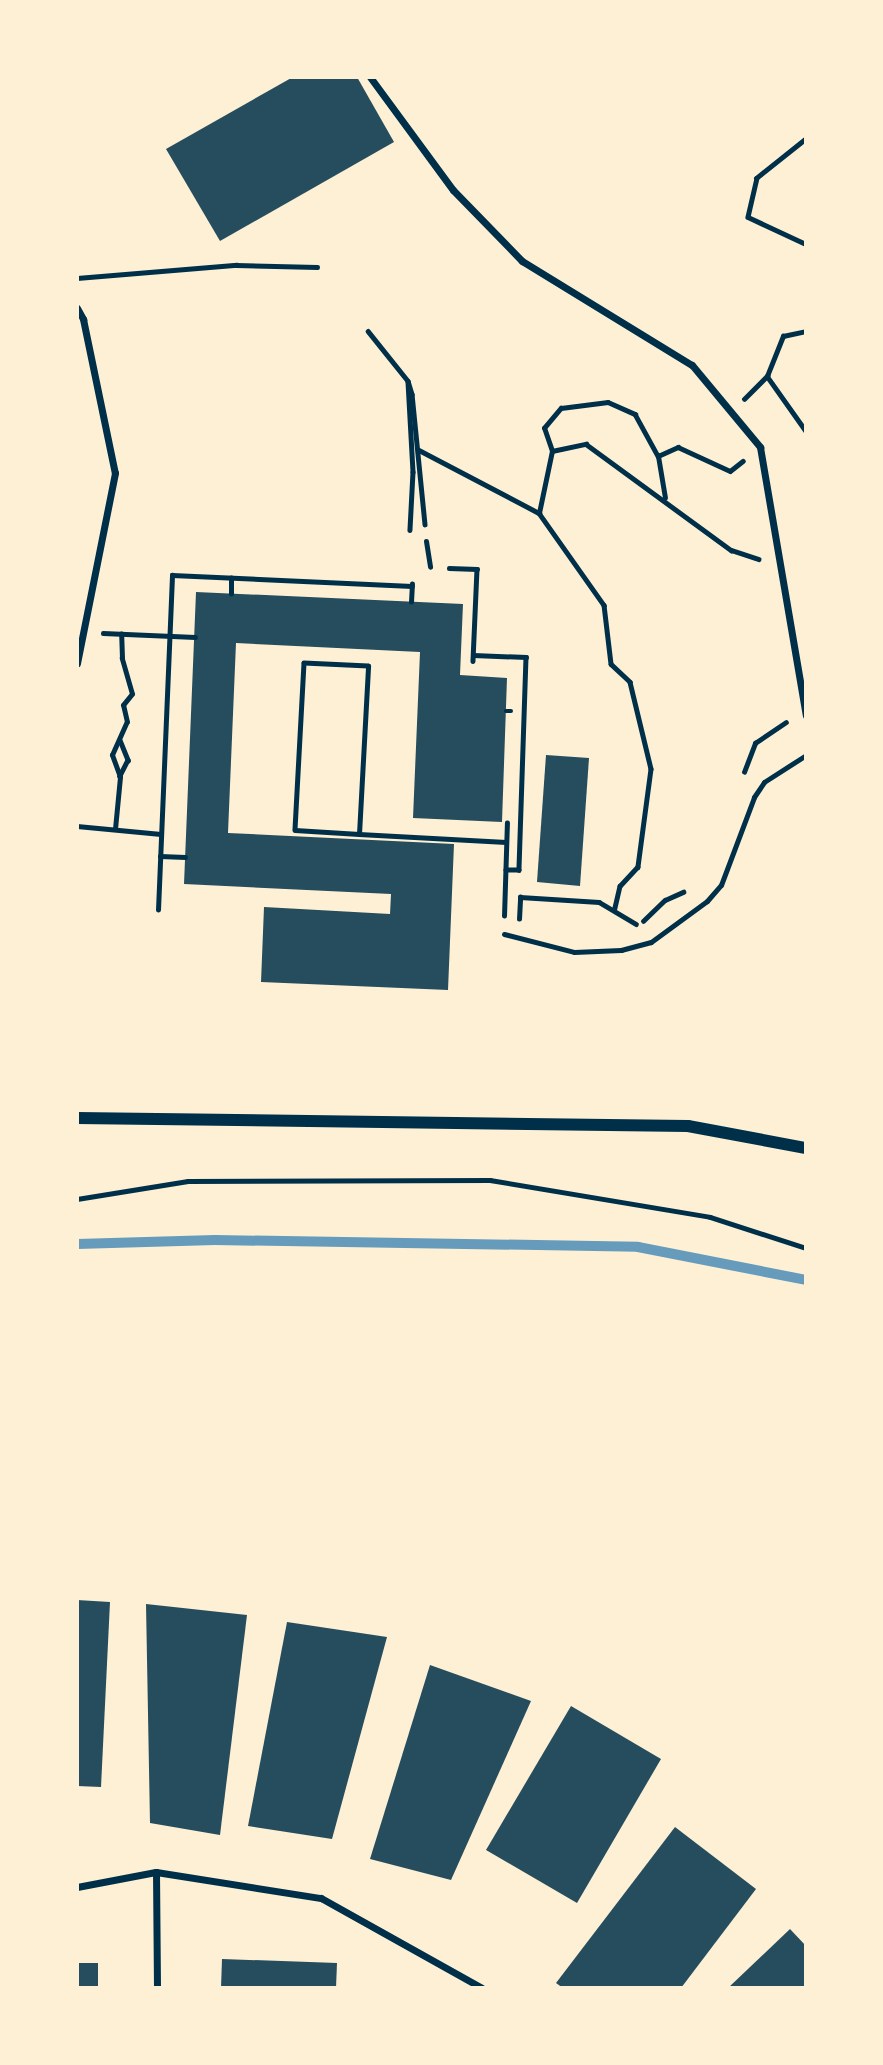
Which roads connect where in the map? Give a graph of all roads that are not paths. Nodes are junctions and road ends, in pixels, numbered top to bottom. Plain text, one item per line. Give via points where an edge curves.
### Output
1 (370, 77) edge
2 (77, 307) edge
3 (426, 541) road end
4 (430, 567) road end
5 (77, 663) edge
6 (805, 713) edge
7 (806, 755) edge
8 (504, 934) dead end
9 (77, 1118) edge
10 (806, 1148) edge
11 (156, 1872) junction
12 (77, 1887) edge
13 (157, 1988) edge
14 (482, 1988) edge

1 - 6 street via 453,190 522,261 692,365 760,447
2 - 5 street via 115,473
3 - 4 lane
7 - 8 lane via 764,782 754,797 731,865 714,893 652,942 621,950 574,952
9 - 10 street via 688,1126
11 - 12 street
11 - 13 street
11 - 14 street via 321,1898

